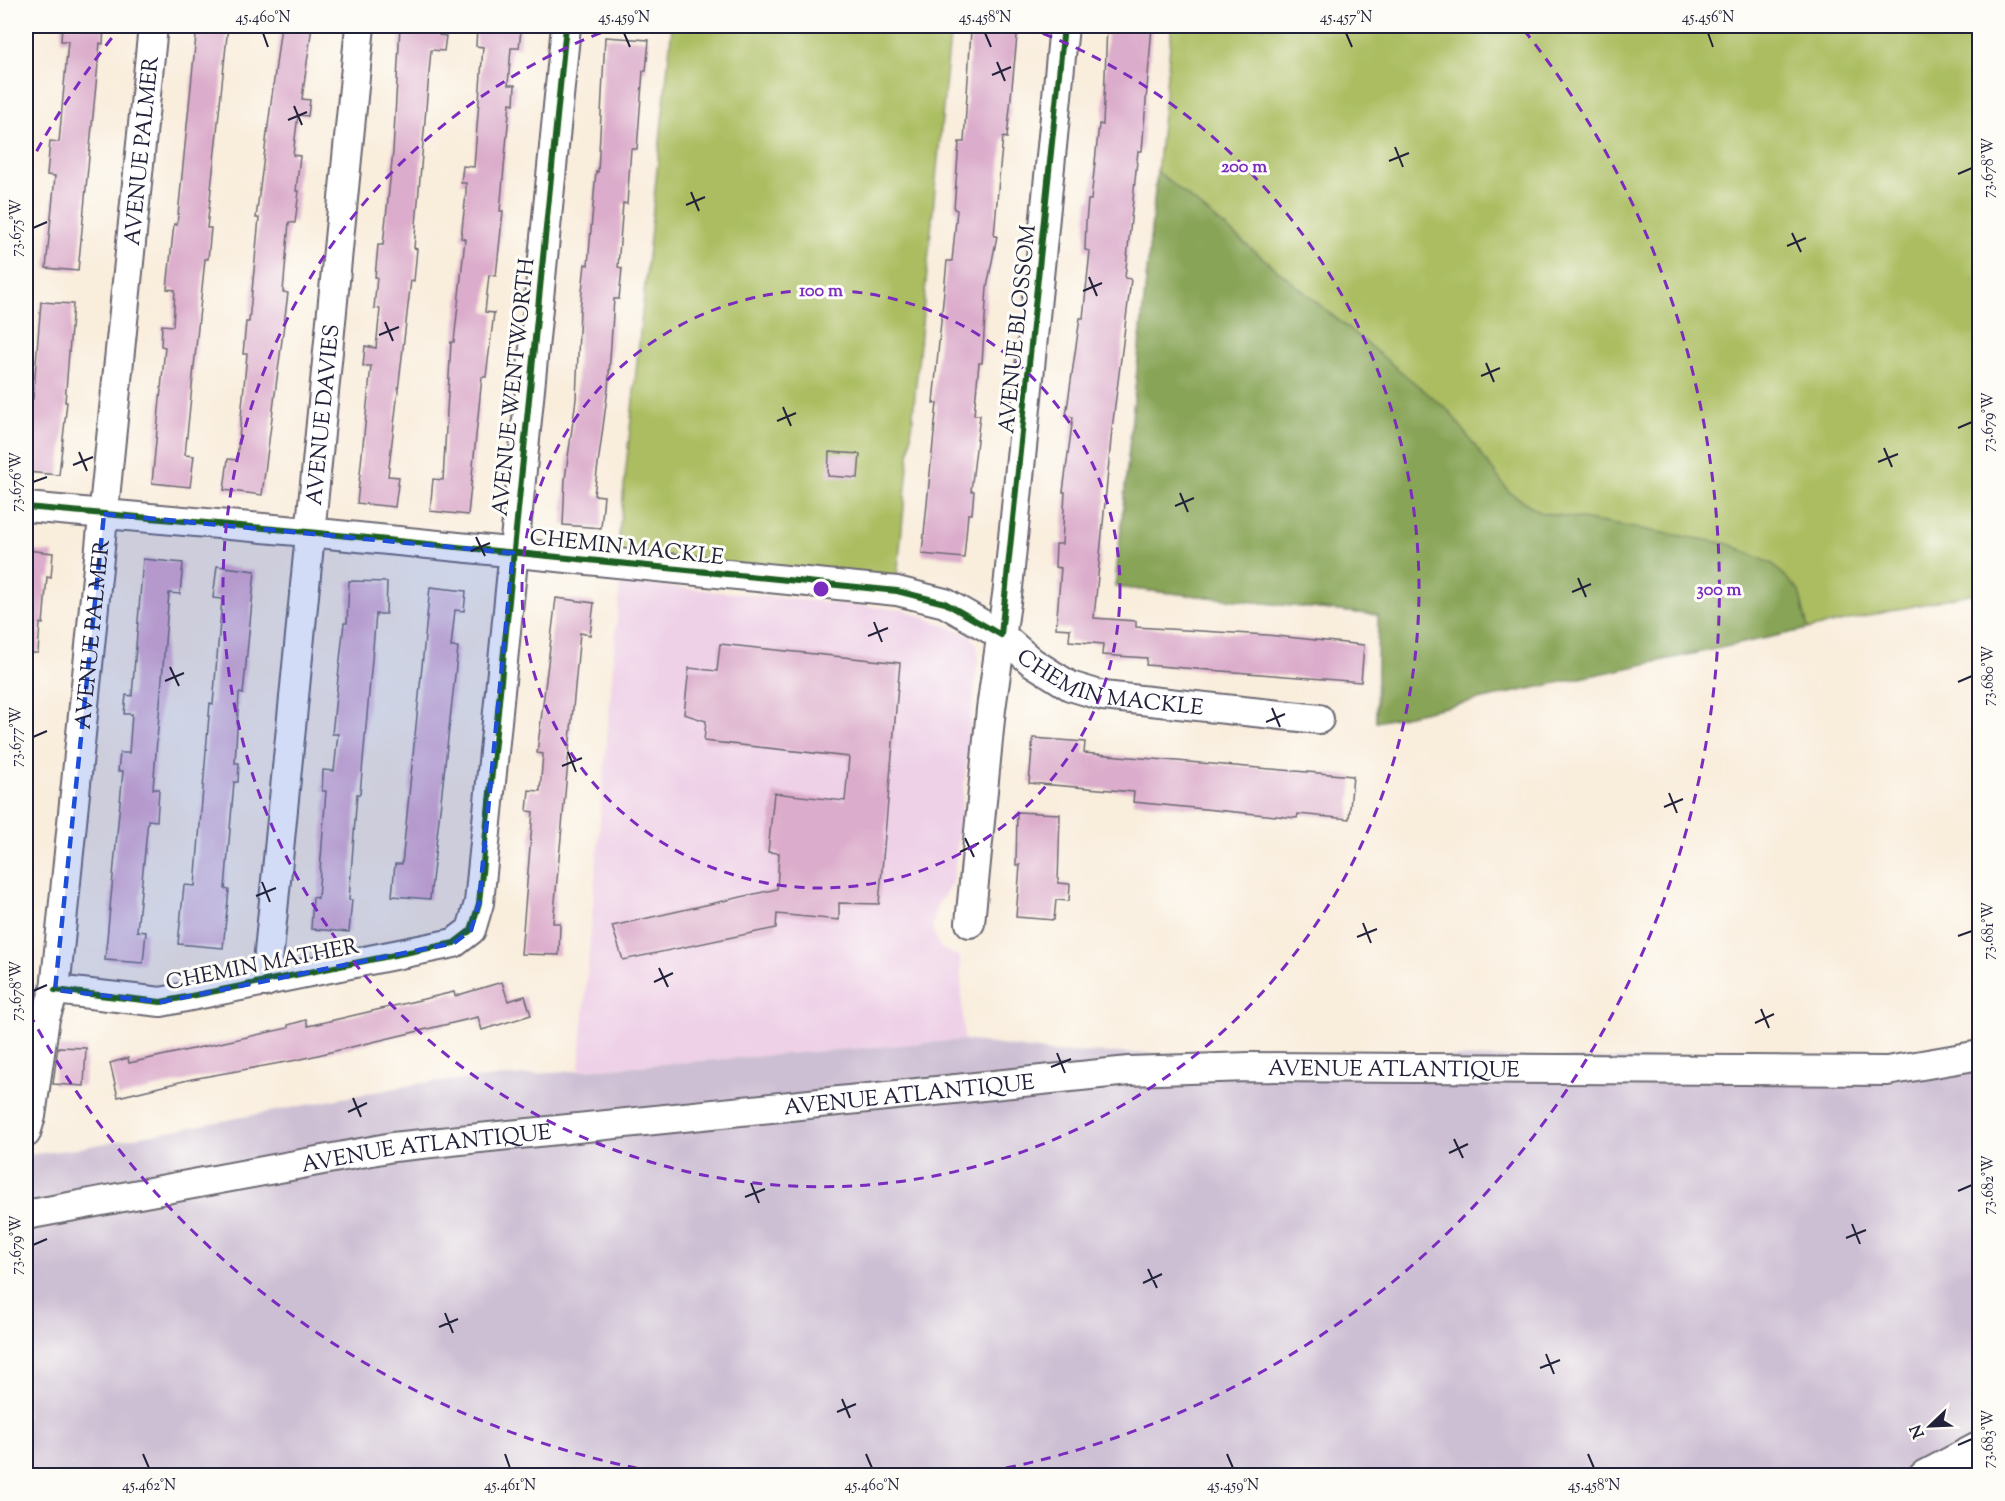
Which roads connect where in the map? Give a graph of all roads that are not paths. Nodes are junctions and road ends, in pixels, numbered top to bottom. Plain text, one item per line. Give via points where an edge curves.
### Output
1 (153, 26) edge
2 (360, 26) edge
3 (566, 26) edge
4 (1064, 26) edge
5 (26, 507) edge
6 (104, 514) junction
7 (308, 532) junction
8 (513, 553) junction
9 (1001, 635) junction
10 (1319, 719) dead end
11 (970, 922) dead end
12 (471, 930) joint
13 (266, 982) junction
14 (55, 990) junction
15 (1980, 1055) edge
16 (26, 1133) edge
17 (26, 1215) edge
18 (1980, 1446) edge
19 (1923, 1476) edge

1 - 6 street, AVENUE PALMER
2 - 7 street, AVENUE DAVIES
3 - 8 street, AVENUE WENTWORTH
4 - 9 street, AVENUE BLOSSOM
5 - 6 street, CHEMIN MACKLE
6 - 7 street, CHEMIN MACKLE
6 - 14 street, AVENUE PALMER
7 - 8 street, CHEMIN MACKLE
7 - 13 street, AVENUE DAVIES
8 - 9 street, CHEMIN MACKLE via 897,591 945,603
8 - 12 street, AVENUE WENTWORTH via 479,903
9 - 10 street, CHEMIN MACKLE via 1032,662 1070,686 1103,696
9 - 11 street, AVENUE BLOSSOM
12 - 13 street, CHEMIN MATHER via 453,943
13 - 14 street, CHEMIN MATHER via 161,1002
14 - 16 street, AVENUE PALMER via 45,1018
15 - 17 street, AVENUE ATLANTIQUE via 1887,1071 1249,1067 1129,1071 393,1147
18 - 19 street

